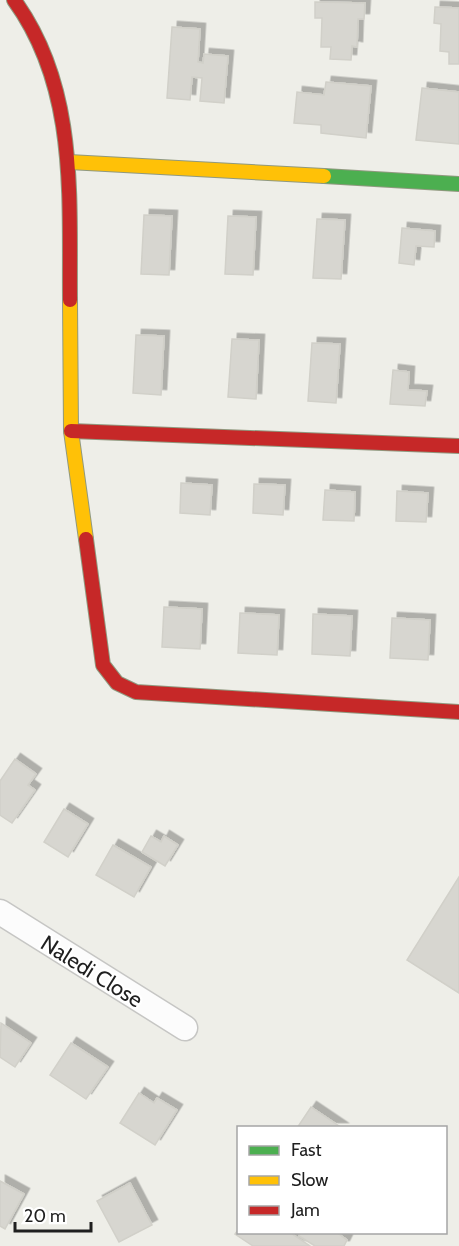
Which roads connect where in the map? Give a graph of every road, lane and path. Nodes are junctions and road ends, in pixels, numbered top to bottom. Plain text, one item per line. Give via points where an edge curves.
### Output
1 (14, 0) edge
2 (69, 162) junction
3 (459, 184) edge
4 (71, 431) junction
5 (459, 446) edge
6 (459, 712) edge
7 (0, 912) edge
8 (185, 1028) dead end

1 - 2 street via 30,22 54,78
2 - 3 street
2 - 4 street
4 - 5 street
4 - 6 street via 103,665 117,683 136,692
7 - 8 street, Naledi Close

